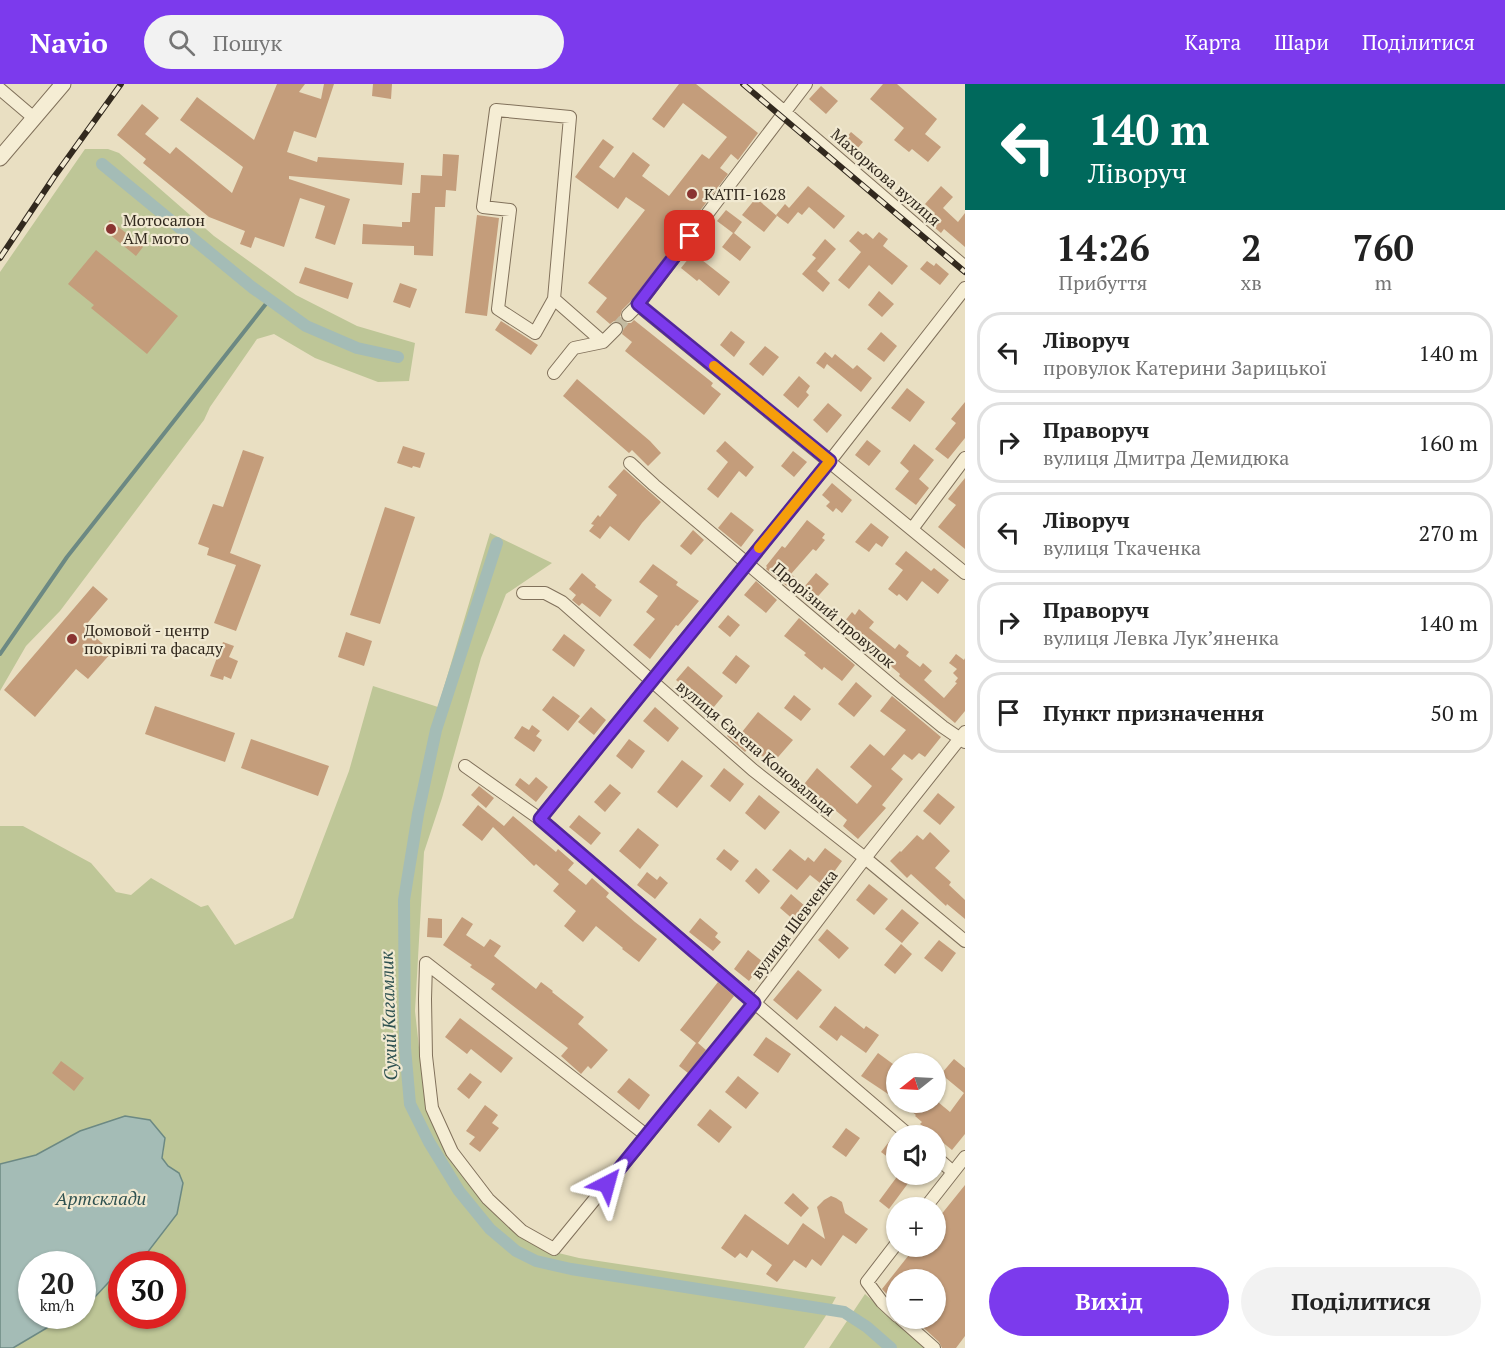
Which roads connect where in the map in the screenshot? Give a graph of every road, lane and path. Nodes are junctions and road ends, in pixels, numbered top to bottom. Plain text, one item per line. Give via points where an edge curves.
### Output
1 (63, 84) edge
2 (752, 84) edge
3 (806, 84) edge
4 (0, 89) edge
5 (785, 111) junction
6 (34, 118) junction
7 (0, 158) edge
8 (965, 267) edge
9 (965, 288) edge
10 (554, 299) junction
11 (638, 304) junction
12 (628, 315) tunnel mouth
13 (616, 329) tunnel mouth
14 (603, 342) junction
15 (554, 373) dead end
16 (965, 458) edge
17 (830, 461) junction
18 (630, 463) dead end
19 (912, 529) junction
20 (747, 564) junction
21 (965, 573) edge
22 (523, 594) dead end
23 (651, 682) junction
24 (963, 737) edge
25 (465, 766) dead end
26 (540, 819) junction
27 (865, 858) junction
28 (965, 941) edge
29 (754, 1003) junction
30 (897, 1125) edge
31 (646, 1135) junction
32 (965, 1157) edge
33 (946, 1166) edge
34 (953, 1172) junction
35 (934, 1197) edge
36 (887, 1257) edge
37 (886, 1306) edge
38 (913, 1329) edge
39 (934, 1348) edge

1 - 6 street
2 - 5 street, Махоркова вулиця
3 - 5 street
4 - 6 street
5 - 8 street, Махоркова вулиця
5 - 11 street
6 - 7 street
9 - 17 street
10 - 10 street via 570,117 496,110 483,207 510,210 498,309 535,333
10 - 14 street
11 - 12 street
11 - 17 street
13 - 14 street
14 - 15 street via 574,348
16 - 19 street
17 - 19 street
17 - 20 street
18 - 20 street, Прорізний провулок
19 - 21 street
20 - 23 street
20 - 24 street, Прорізний провулок via 943,727
22 - 23 street, вулиця Євгена Коновальця via 545,593 561,602
23 - 26 street
23 - 27 street, вулиця Євгена Коновальця via 753,770
24 - 27 street, вулиця Шевченка
25 - 26 street
26 - 29 street
27 - 28 street, вулиця Євгена Коновальця
27 - 29 street, вулиця Шевченка
29 - 30 street
29 - 31 street, вулиця Шевченка
31 - 31 street, вулиця Шевченка via 426,963 426,1056 432,1108 452,1152 488,1199 522,1231 554,1249
32 - 34 street
33 - 34 street
34 - 35 street
36 - 37 street via 867,1282
38 - 39 street

